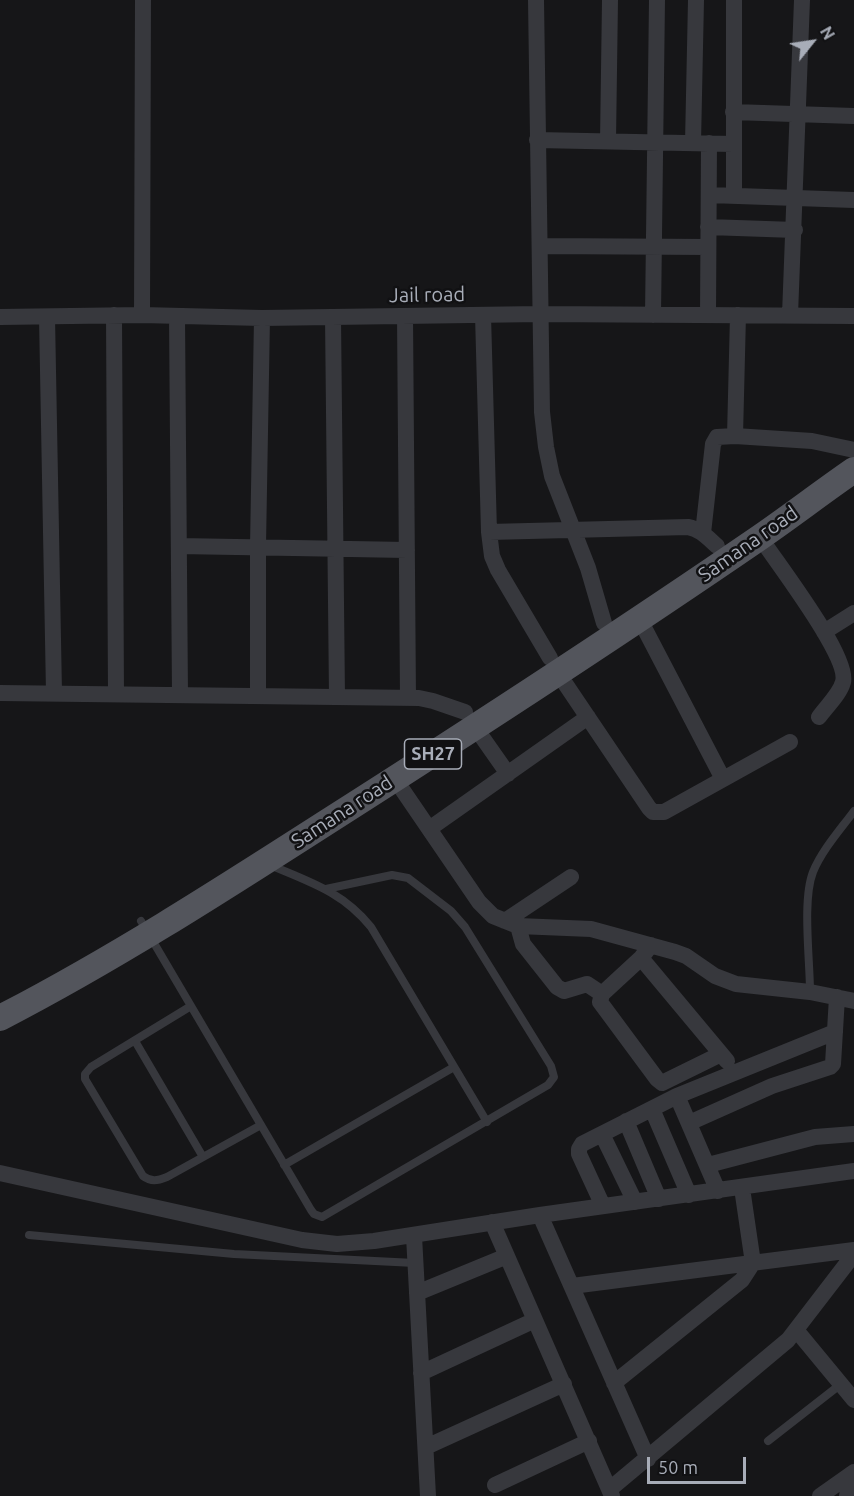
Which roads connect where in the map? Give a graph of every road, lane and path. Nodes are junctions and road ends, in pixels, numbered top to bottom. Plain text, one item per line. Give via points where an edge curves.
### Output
1 (143, 0) edge
2 (536, 0) edge
3 (610, 0) edge
4 (657, 0) edge
5 (696, 0) edge
6 (734, 0) edge
7 (802, 0) edge
8 (733, 112) junction
9 (799, 115) junction
10 (854, 116) edge
11 (537, 140) junction
12 (608, 141) junction
13 (654, 142) junction
14 (701, 143) junction
15 (733, 144) junction
16 (709, 195) junction
17 (734, 195) junction
18 (796, 198) junction
19 (854, 201) edge
20 (708, 227) junction
21 (795, 230) junction
22 (540, 246) junction
23 (653, 247) junction
24 (708, 247) junction
25 (540, 314) junction
26 (114, 315) junction
27 (142, 315) junction
28 (483, 315) junction
29 (653, 315) junction
30 (708, 315) junction
31 (738, 315) junction
32 (790, 315) junction
33 (177, 316) junction
34 (405, 316) junction
35 (854, 316) edge
36 (0, 317) edge
37 (47, 317) junction
38 (333, 317) junction
39 (262, 318) junction
40 (735, 436) junction
41 (852, 468) edge
42 (574, 531) junction
43 (489, 532) junction
44 (760, 537) junction
45 (710, 540) junction
46 (179, 546) junction
47 (258, 546) junction
48 (336, 547) junction
49 (407, 550) junction
50 (854, 613) edge
51 (639, 618) junction
52 (604, 623) junction
53 (824, 632) junction
54 (554, 665) junction
55 (0, 693) edge
56 (54, 693) junction
57 (116, 694) junction
58 (180, 695) junction
59 (258, 696) junction
60 (337, 697) junction
61 (408, 698) junction
62 (588, 717) junction
63 (819, 717) dead end
64 (470, 720) junction
65 (790, 742) dead end
66 (508, 774) junction
67 (723, 778) junction
68 (395, 779) junction
69 (854, 811) edge
70 (429, 829) junction
71 (264, 862) junction
72 (571, 877) dead end
73 (326, 889) junction
74 (512, 924) junction
75 (145, 928) junction
76 (646, 952) junction
77 (810, 992) junction
78 (602, 994) junction
79 (837, 997) junction
80 (0, 999) edge
81 (854, 1001) edge
82 (191, 1005) junction
83 (0, 1018) edge
84 (835, 1032) junction
85 (135, 1041) junction
86 (721, 1054) junction
87 (454, 1067) junction
88 (736, 1071) junction
89 (677, 1096) junction
90 (652, 1109) junction
91 (626, 1121) junction
92 (487, 1122) junction
93 (689, 1123) junction
94 (261, 1125) junction
95 (602, 1134) junction
96 (854, 1134) edge
97 (203, 1157) junction
98 (284, 1165) junction
99 (708, 1165) junction
100 (854, 1171) edge
101 (0, 1173) edge
102 (742, 1188) junction
103 (718, 1191) junction
104 (689, 1195) junction
105 (659, 1199) junction
106 (635, 1202) junction
107 (603, 1206) junction
108 (540, 1215) junction
109 (492, 1222) junction
110 (29, 1235) dead end
111 (414, 1236) junction
112 (854, 1252) edge
113 (507, 1256) junction
114 (415, 1263) junction
115 (753, 1263) junction
116 (572, 1286) junction
117 (417, 1293) junction
118 (535, 1320) junction
119 (797, 1331) junction
120 (420, 1373) junction
121 (614, 1383) junction
122 (564, 1384) junction
123 (841, 1384) junction
124 (854, 1400) edge
125 (589, 1441) junction
126 (768, 1441) dead end
127 (426, 1447) junction
128 (648, 1459) junction
129 (852, 1473) edge
130 (495, 1485) dead end
131 (611, 1493) edge
132 (428, 1496) edge
133 (820, 1496) edge
134 (847, 1496) edge

1 - 27 street
2 - 11 street
3 - 12 street
4 - 13 street
5 - 14 street
6 - 8 street
7 - 9 street
8 - 9 street
8 - 15 street
9 - 10 street
9 - 18 street
11 - 12 street
11 - 22 street
12 - 13 street
13 - 14 street
13 - 23 street
14 - 15 street
14 - 16 street
15 - 17 street
16 - 17 street
16 - 20 street
17 - 18 street
18 - 19 street
18 - 21 street
20 - 21 street
20 - 24 street
21 - 32 street
22 - 23 street
22 - 25 street
23 - 24 street
23 - 29 street
24 - 30 street
25 - 28 street, Jail road
25 - 29 street, Jail road
25 - 42 street via 546,447 552,476
26 - 27 street, Jail road
26 - 37 street, Jail road
26 - 57 street
27 - 33 street, Jail road
28 - 34 street, Jail road
28 - 43 street
29 - 30 street, Jail road
30 - 31 street, Jail road
31 - 32 street, Jail road
31 - 40 street
32 - 35 street, Jail road
33 - 39 street, Jail road
33 - 46 street
34 - 38 street, Jail road
34 - 49 street
36 - 37 street, Jail road
37 - 56 street
38 - 39 street, Jail road
38 - 48 street
39 - 47 street
40 - 41 street via 812,441
40 - 45 street via 717,437 713,444
41 - 44 main road, Samana road / SH27
41 - 45 main road, Samana road / SH27
42 - 43 street
42 - 45 street via 688,527
42 - 52 street
43 - 54 street via 498,570
44 - 51 main road, Samana road / SH27
44 - 53 street
45 - 52 main road, Samana road / SH27
46 - 47 street
46 - 58 street
47 - 48 street
47 - 59 street
48 - 49 street
48 - 60 street
49 - 61 street
50 - 53 street
51 - 54 main road, Samana road / SH27
51 - 67 street
52 - 54 main road, Samana road / SH27
53 - 63 street via 837,655 843,682
54 - 62 street
54 - 64 main road, Samana road / SH27
55 - 56 street
56 - 57 street
57 - 58 street
58 - 59 street
59 - 60 street
60 - 61 street
61 - 64 street via 433,701
62 - 66 street
62 - 67 street via 653,812 664,812
64 - 66 street
64 - 68 main road, Samana road / SH27
64 - 75 main road, Samana road / SH27 via 253,852
65 - 67 street
66 - 70 street
68 - 70 street
68 - 71 main road, Samana road / SH27
69 - 77 lane via 821,856 810,883
70 - 74 street via 479,902 493,916
71 - 73 lane
71 - 75 main road, Samana road / SH27
72 - 74 street
73 - 87 lane via 351,906 371,927
73 - 92 lane via 392,875 408,878 451,911 478,945 554,1077 549,1085
74 - 76 street via 591,929
74 - 78 street via 557,987 564,991 587,984
75 - 80 main road, Samana road / SH27
75 - 82 lane
75 - 83 main road, Samana road / SH27 via 52,991
76 - 77 street via 686,956 715,976 736,984
76 - 78 street
76 - 86 street
77 - 79 street
78 - 86 street via 600,1002 662,1083
79 - 81 street
79 - 84 street
82 - 85 lane
82 - 94 lane
84 - 88 street
84 - 93 street via 833,1064 826,1070 772,1086
85 - 97 lane
85 - 97 lane via 87,1070 85,1079 148,1180 159,1180
86 - 88 street
87 - 92 lane
87 - 98 lane
88 - 89 street
89 - 90 street
89 - 93 street
90 - 91 street
90 - 104 street
91 - 95 street
91 - 105 street
92 - 98 lane via 326,1216 314,1214
93 - 99 street
94 - 97 lane
94 - 98 lane
95 - 106 street
95 - 107 street via 579,1149
96 - 99 street via 815,1137
99 - 103 street
100 - 102 street
101 - 111 street via 302,1240 337,1244
102 - 103 street
102 - 115 street
103 - 104 street
104 - 105 street
105 - 106 street
106 - 107 street
107 - 108 street
108 - 109 street
108 - 116 street
109 - 111 street
109 - 113 street
110 - 114 lane via 234,1254
111 - 114 street
112 - 115 street
112 - 119 street
113 - 117 street
113 - 118 street
114 - 117 street
115 - 116 street
115 - 121 street via 735,1287
116 - 121 street
117 - 120 street
118 - 120 street
118 - 122 street
119 - 123 street
119 - 128 street
120 - 127 street
121 - 128 street
122 - 125 street
122 - 127 street
123 - 124 street
123 - 126 lane
125 - 130 street
125 - 131 street
127 - 132 street
128 - 131 street
129 - 133 street
129 - 134 street

